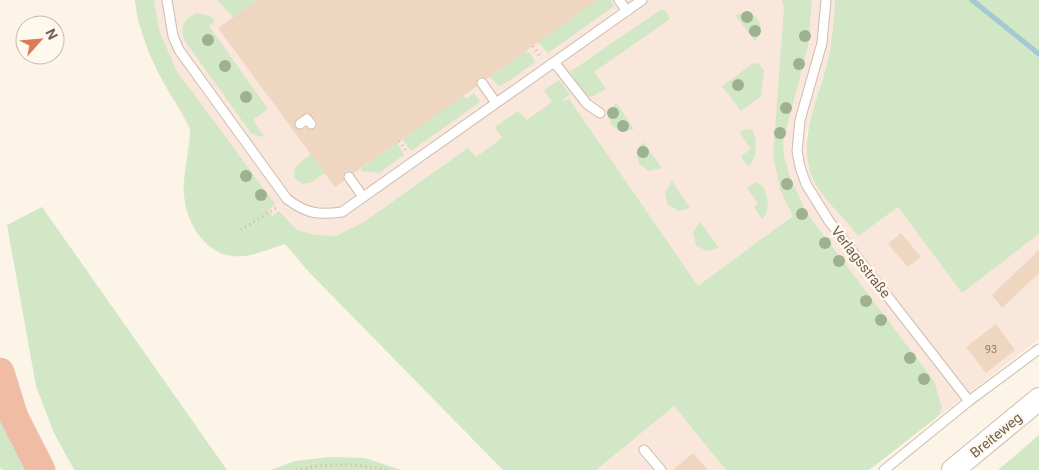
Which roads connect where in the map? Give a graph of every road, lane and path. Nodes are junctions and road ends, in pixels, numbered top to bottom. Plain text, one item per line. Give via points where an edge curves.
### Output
1 (167, 0) edge
2 (619, 0) edge
3 (642, 0) edge
4 (826, 0) edge
5 (627, 11) junction
6 (554, 62) junction
7 (482, 83) dead end
8 (496, 103) junction
9 (600, 113) dead end
10 (300, 124) dead end
11 (311, 124) dead end
12 (349, 177) dead end
13 (363, 197) junction
14 (287, 199) junction
15 (242, 230) dead end
16 (1039, 349) edge
17 (0, 372) edge
18 (1039, 399) edge
19 (969, 401) junction
20 (644, 450) dead end
21 (41, 470) edge
22 (296, 470) edge
23 (387, 470) edge
24 (661, 470) edge
25 (884, 470) edge
26 (953, 470) edge

1 - 14 lane via 173,36 179,50
2 - 5 lane
3 - 5 lane
4 - 19 lane, Verlagsstraße via 822,43 800,120 797,151 806,184 829,221
5 - 6 lane
6 - 8 lane
6 - 9 lane via 587,104
7 - 8 lane
8 - 13 lane
10 - 11 lane via 307,119
12 - 13 lane
13 - 14 lane via 342,212 320,215
14 - 15 path
16 - 19 lane
17 - 21 highway via 14,417
18 - 26 street, Breiteweg
19 - 25 lane
20 - 24 lane
22 - 23 path via 335,463

